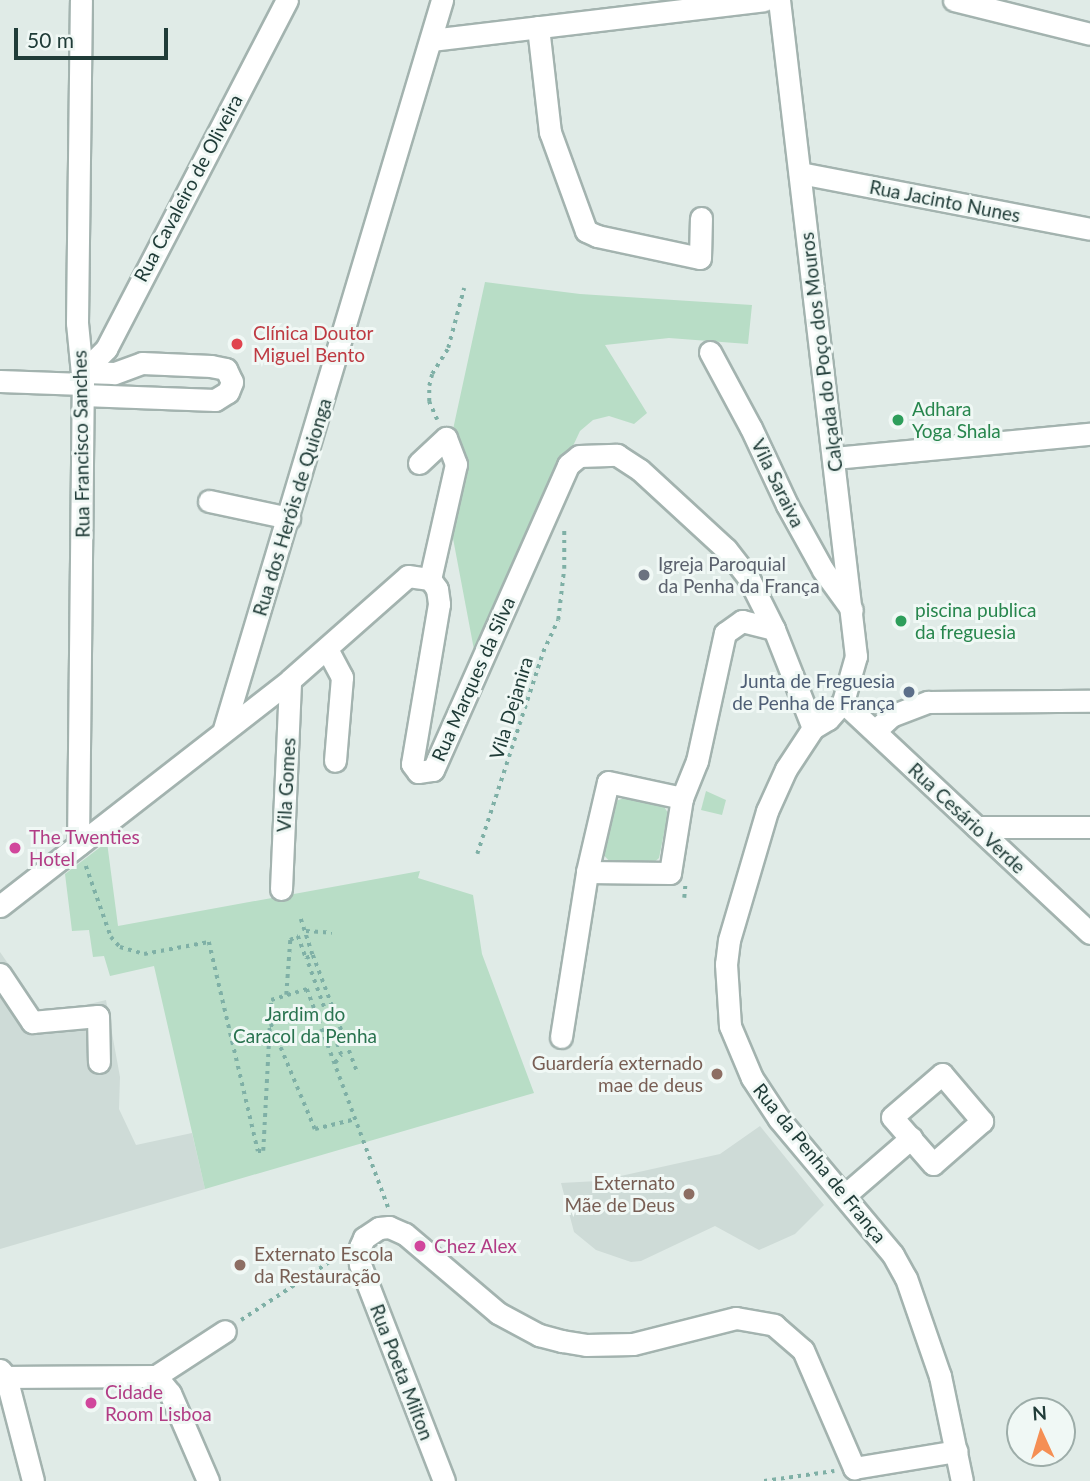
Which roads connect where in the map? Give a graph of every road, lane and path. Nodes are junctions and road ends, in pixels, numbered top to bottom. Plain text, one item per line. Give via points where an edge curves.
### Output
1 (81, 0) edge
2 (287, 0) edge
3 (442, 0) edge
4 (764, 0) edge
5 (779, 0) edge
6 (954, 0) edge
7 (616, 9) edge
8 (538, 27) junction
9 (1090, 34) edge
10 (431, 40) junction
11 (800, 173) junction
12 (701, 218) dead end
13 (1090, 229) edge
14 (464, 288) dead end
15 (77, 323) junction
16 (112, 337) junction
17 (710, 352) dead end
18 (0, 381) edge
19 (83, 384) junction
20 (1090, 434) edge
21 (446, 438) junction
22 (834, 458) junction
23 (419, 463) dead end
24 (209, 501) dead end
25 (289, 518) junction
26 (564, 569) dead end
27 (430, 579) junction
28 (852, 610) junction
29 (774, 629) junction
30 (327, 649) junction
31 (290, 680) junction
32 (1090, 701) edge
33 (844, 702) junction
34 (813, 728) junction
35 (224, 731) junction
36 (874, 731) junction
37 (335, 761) dead end
38 (682, 798) junction
39 (977, 827) junction
40 (1090, 827) edge
41 (78, 845) junction
42 (477, 854) dead end
43 (587, 872) junction
44 (281, 890) dead end
45 (0, 906) edge
46 (301, 919) dead end
47 (306, 931) junction
48 (332, 933) dead end
49 (1090, 933) edge
50 (313, 955) junction
51 (306, 958) junction
52 (0, 974) edge
53 (286, 995) junction
54 (270, 1021) junction
55 (561, 1037) dead end
56 (99, 1062) dead end
57 (335, 1063) junction
58 (358, 1074) dead end
59 (356, 1119) junction
60 (911, 1138) dead end
61 (844, 1196) junction
62 (389, 1227) junction
63 (351, 1258) junction
64 (225, 1331) joint
65 (2, 1375) edge
66 (156, 1376) junction
67 (957, 1451) junction
68 (847, 1469) junction
69 (33, 1481) edge
70 (208, 1481) edge
71 (444, 1481) edge
72 (764, 1481) edge
73 (962, 1481) edge

1 - 15 street, Rua Francisco Sanches
2 - 16 street, Rua Cavaleiro de Oliveira
3 - 10 street, Rua dos Heróis de Quionga
4 - 7 street
5 - 11 street, Calçada do Poço dos Mouros
6 - 9 street
7 - 8 street
8 - 10 street
8 - 12 street via 550,132 586,231 700,258
10 - 25 street, Rua dos Heróis de Quionga
11 - 13 street, Rua Jacinto Nunes
11 - 22 street, Calçada do Poço dos Mouros
14 - 21 path via 448,348 429,386 429,402
15 - 16 street
15 - 19 street, Rua Francisco Sanches
16 - 19 street, Rua Cavaleiro de Oliveira
17 - 28 street, Vila Saraiva via 787,505 823,570
18 - 19 street
19 - 19 street via 215,400 228,392 232,382 226,369 142,363
19 - 41 street, Rua Francisco Sanches
20 - 22 street
21 - 23 street
21 - 27 street via 456,464
22 - 28 street, Calçada do Poço dos Mouros
24 - 25 street
25 - 35 street, Rua dos Heróis de Quionga
26 - 42 path, Vila Dejanira via 558,620 543,652
27 - 29 street, Rua Marques da Silva via 439,604 412,764 423,773 433,770 568,465 579,456 617,455 640,470 726,549 748,577
27 - 30 street via 408,576
28 - 33 street, Calçada do Poço dos Mouros via 856,656
29 - 34 street
29 - 38 street via 742,621 726,633 696,761
30 - 31 street
30 - 37 street via 342,677
31 - 35 street
31 - 44 street, Vila Gomes
32 - 36 street via 928,702 891,716
33 - 34 street, Rua da Penha de França
33 - 36 street, Rua Cesário Verde
34 - 61 street, Rua da Penha de França via 786,769 749,863 729,940 728,1009 730,1026 752,1078 779,1119
35 - 41 street
36 - 39 street, Rua Cesário Verde
38 - 43 street via 670,873
38 - 43 street via 608,782
39 - 40 street
39 - 49 street, Rua Cesário Verde
41 - 45 street
41 - 54 path via 104,919 120,947 144,954 209,942 258,1151 263,1151
43 - 55 street
46 - 47 path
47 - 48 path
47 - 50 path
50 - 51 path
50 - 58 path
51 - 53 path via 298,936 290,940
51 - 57 path via 341,1055
52 - 56 street via 32,1022 98,1016
53 - 54 path via 271,1000
53 - 57 path via 307,989
54 - 59 path via 315,1129
57 - 59 path
59 - 62 path via 387,1204
60 - 61 street
61 - 67 street, Rua da Penha de França via 893,1255 906,1278 940,1376
62 - 63 street via 364,1238
62 - 68 street via 405,1234 498,1313 562,1342 633,1344 736,1318 774,1325 803,1350
63 - 64 path
63 - 71 street, Rua Poeta Milton
64 - 66 street
65 - 66 street
65 - 69 street
66 - 70 street via 170,1393
67 - 68 street
67 - 73 street, Rua da Penha de França
68 - 72 path

